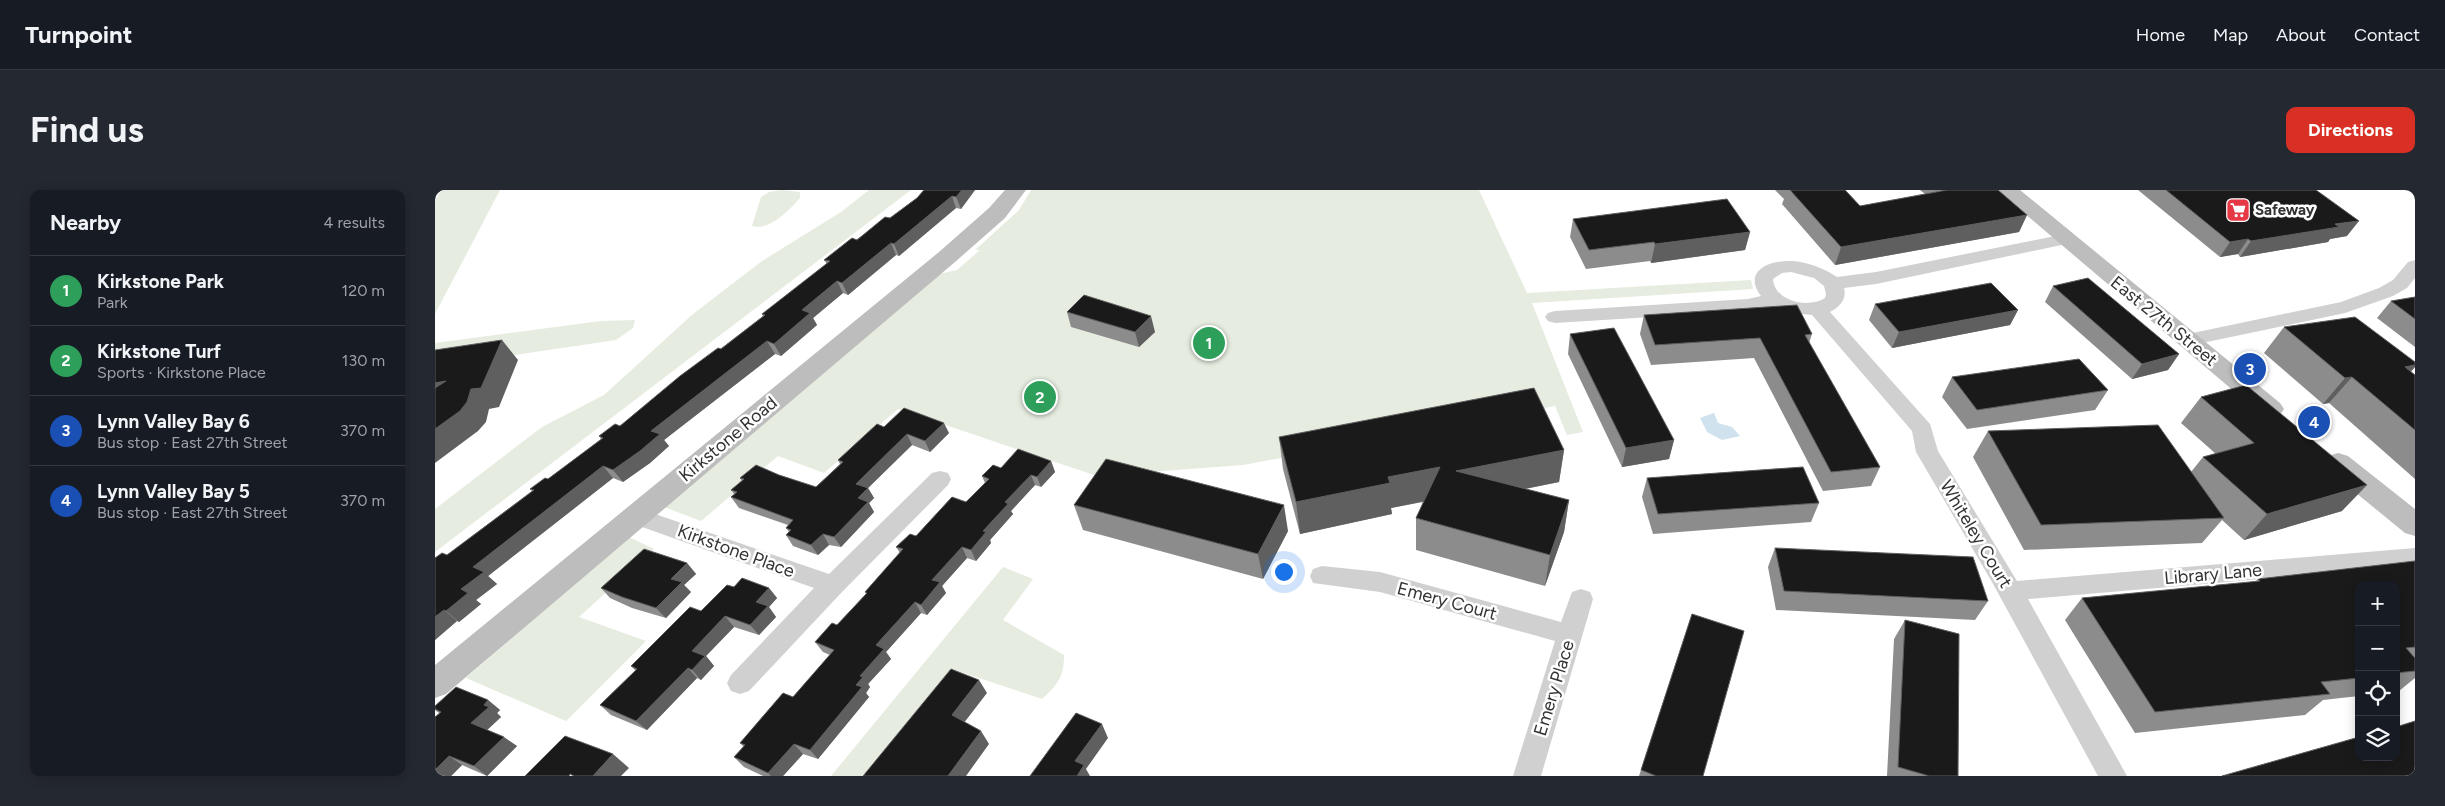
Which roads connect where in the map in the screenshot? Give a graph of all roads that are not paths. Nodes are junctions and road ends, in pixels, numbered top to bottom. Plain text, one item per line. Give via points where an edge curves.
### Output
1 (1016, 190) edge
2 (2007, 190) edge
3 (2065, 239) junction
4 (2415, 266) edge
5 (1833, 283) junction
6 (1773, 299) junction
7 (1817, 309) junction
8 (1555, 317) dead end
9 (2188, 340) junction
10 (2293, 426) edge
11 (2315, 445) edge
12 (940, 479) dead end
13 (640, 513) junction
14 (2415, 525) edge
15 (2415, 557) edge
16 (1322, 576) dead end
17 (833, 585) junction
18 (2011, 591) junction
19 (1581, 599) dead end
20 (1570, 635) junction
21 (739, 683) dead end
22 (435, 684) edge
23 (1527, 776) edge
24 (2113, 776) edge

1 - 13 street, Kirkstone Road via 997,213 967,239
2 - 3 street, East 27th Street
3 - 5 street via 1876,278
3 - 9 street, East 27th Street
4 - 9 street via 2400,284 2345,307
5 - 6 street via 1812,269 1784,266 1772,269 1763,282
5 - 7 street via 1836,298 1831,304
6 - 7 street via 1789,307
6 - 8 street via 1748,305
7 - 18 street, Whiteley Court via 1921,429 1927,452
9 - 10 street, East 27th Street
11 - 14 street
12 - 17 street
13 - 17 street, Kirkstone Place via 650,521
13 - 22 street, Kirkstone Road
15 - 18 street, Library Lane
16 - 20 street, Emery Court via 1379,582
17 - 21 street
18 - 24 street, Whiteley Court via 2080,722
19 - 20 street, Emery Place
20 - 23 street, Emery Place

